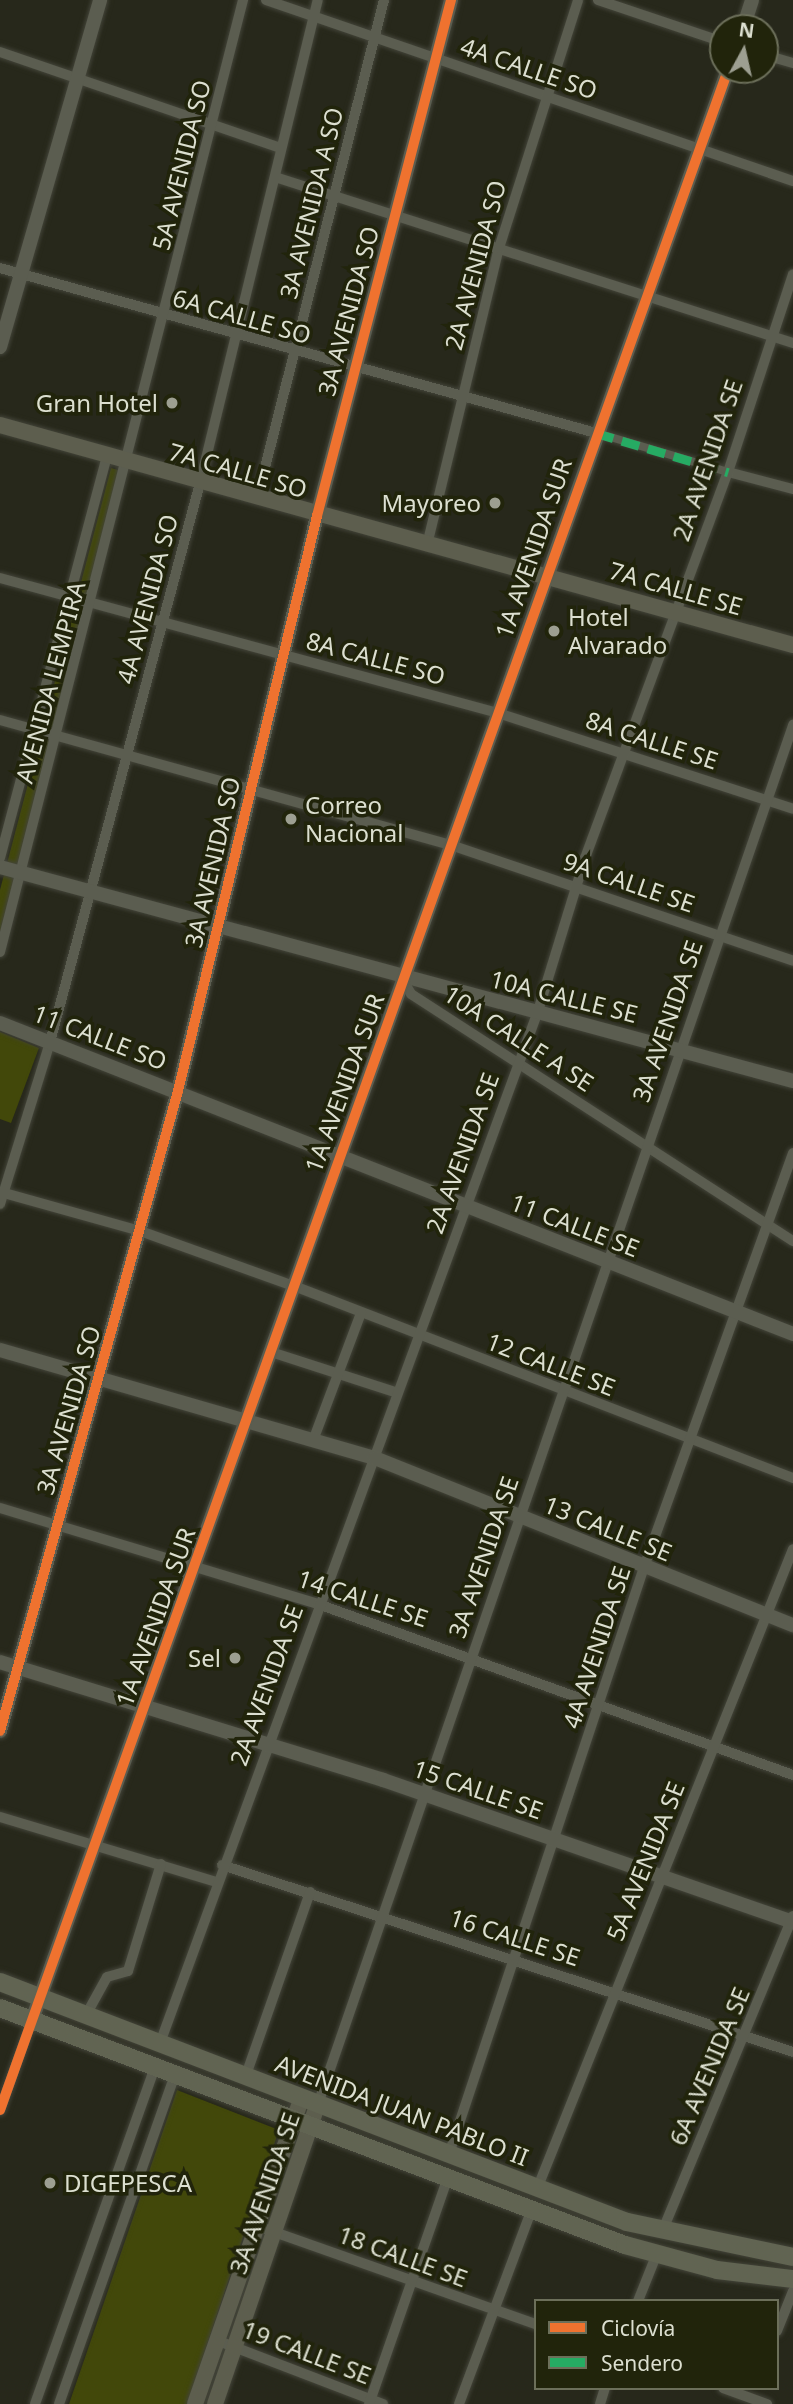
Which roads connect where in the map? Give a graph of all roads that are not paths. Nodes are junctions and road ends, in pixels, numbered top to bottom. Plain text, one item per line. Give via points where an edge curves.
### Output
1 (100, 0) edge
2 (243, 0) edge
3 (266, 0) edge
4 (318, 0) edge
5 (384, 0) edge
6 (451, 0) edge
7 (578, 0) edge
8 (598, 0) edge
9 (314, 15) junction
10 (375, 36) junction
11 (709, 37) edge
12 (0, 52) edge
13 (438, 58) junction
14 (76, 83) junction
15 (723, 84) edge
16 (545, 95) junction
17 (212, 126) junction
18 (281, 148) junction
19 (700, 148) junction
20 (275, 177) junction
21 (793, 181) edge
22 (334, 196) junction
23 (395, 215) junction
24 (499, 248) junction
25 (0, 268) edge
26 (20, 274) junction
27 (793, 274) edge
28 (646, 292) junction
29 (164, 317) junction
30 (771, 335) junction
31 (236, 337) junction
32 (793, 343) edge
33 (0, 347) edge
34 (294, 353) junction
35 (355, 369) junction
36 (463, 398) junction
37 (0, 425) edge
38 (596, 433) junction
39 (107, 456) junction
40 (129, 462) junction
41 (728, 472) junction
42 (200, 482) junction
43 (793, 489) edge
44 (257, 499) junction
45 (317, 516) junction
46 (427, 545) junction
47 (547, 576) junction
48 (0, 578) edge
49 (69, 597) junction
50 (92, 603) junction
51 (674, 611) junction
52 (162, 622) junction
53 (793, 645) edge
54 (283, 654) junction
55 (498, 713) junction
56 (0, 720) edge
57 (793, 725) edge
58 (34, 729) junction
59 (57, 736) junction
60 (624, 753) junction
61 (127, 755) junction
62 (251, 789) junction
63 (767, 800) junction
64 (793, 809) edge
65 (451, 845) junction
66 (0, 858) edge
67 (0, 867) edge
68 (21, 873) junction
69 (576, 885) junction
70 (90, 892) junction
71 (218, 928) junction
72 (720, 936) junction
73 (0, 953) edge
74 (793, 961) edge
75 (403, 980) junction
76 (538, 1011) junction
77 (0, 1023) edge
78 (50, 1042) junction
79 (680, 1050) junction
80 (519, 1061) junction
81 (793, 1081) edge
82 (178, 1091) junction
83 (647, 1147) junction
84 (793, 1153) edge
85 (340, 1157) junction
86 (4, 1193) junction
87 (0, 1204) edge
88 (464, 1206) junction
89 (768, 1224) junction
90 (140, 1231) junction
91 (793, 1241) edge
92 (607, 1262) junction
93 (294, 1286) junction
94 (736, 1312) junction
95 (361, 1313) junction
96 (793, 1334) edge
97 (418, 1335) junction
98 (0, 1350) edge
99 (271, 1352) junction
100 (338, 1370) junction
101 (100, 1376) junction
102 (563, 1392) junction
103 (398, 1393) junction
104 (247, 1420) junction
105 (314, 1438) junction
106 (689, 1438) junction
107 (375, 1458) junction
108 (793, 1478) edge
109 (0, 1508) edge
110 (520, 1518) junction
111 (57, 1524) junction
112 (793, 1549) edge
113 (195, 1566) junction
114 (644, 1567) junction
115 (318, 1604) junction
116 (767, 1614) junction
117 (793, 1625) edge
118 (473, 1656) junction
119 (0, 1662) edge
120 (16, 1666) junction
121 (601, 1702) junction
122 (146, 1705) junction
123 (0, 1731) edge
124 (268, 1743) junction
125 (715, 1744) junction
126 (793, 1775) edge
127 (425, 1795) junction
128 (0, 1817) edge
129 (556, 1839) junction
130 (97, 1843) junction
131 (161, 1864) junction
132 (222, 1865) junction
133 (663, 1875) junction
134 (217, 1882) junction
135 (310, 1892) junction
136 (384, 1917) junction
137 (792, 1919) edge
138 (514, 1958) junction
139 (0, 1982) edge
140 (613, 1991) junction
141 (41, 1997) junction
142 (0, 2008) edge
143 (86, 2015) junction
144 (32, 2020) junction
145 (747, 2036) junction
146 (160, 2043) junction
147 (793, 2052) edge
148 (155, 2067) junction
149 (175, 2074) junction
150 (246, 2076) junction
151 (310, 2101) junction
152 (0, 2110) edge
153 (137, 2118) junction
154 (302, 2123) junction
155 (157, 2125) junction
156 (448, 2157) junction
157 (447, 2180) junction
158 (113, 2185) junction
159 (537, 2189) junction
160 (133, 2195) junction
161 (531, 2211) junction
162 (257, 2226) junction
163 (662, 2232) junction
164 (276, 2233) junction
165 (656, 2256) junction
166 (793, 2257) edge
167 (793, 2279) edge
168 (409, 2282) junction
169 (793, 2291) edge
170 (639, 2299) edge
171 (492, 2310) junction
172 (534, 2324) edge
173 (779, 2326) edge
174 (216, 2340) junction
175 (235, 2347) junction
176 (52, 2356) junction
177 (74, 2363) junction
178 (729, 2390) edge
179 (750, 2397) edge
180 (370, 2402) edge
181 (35, 2404) edge
182 (59, 2404) edge
183 (195, 2404) edge
184 (215, 2404) edge
185 (383, 2404) edge
186 (459, 2404) edge
187 (767, 2404) edge

1 - 14 street
2 - 17 street, 5A AVENIDA SO
3 - 9 street, 4A CALLE SO
4 - 9 street, 4A AVENIDA SO
5 - 10 street, 3A AVENIDA A SO
6 - 13 street, 3A AVENIDA SO
7 - 16 street, 2A AVENIDA SO
8 - 11 street
9 - 10 street, 4A CALLE SO
9 - 18 street, 4A AVENIDA SO
10 - 13 street, 4A CALLE SO
10 - 22 street, 3A AVENIDA A SO
12 - 14 street
13 - 16 street, 4A CALLE SO
13 - 23 street, 3A AVENIDA SO
14 - 17 street
14 - 26 street
15 - 19 street, 1A AVENIDA SUR
16 - 19 street, 4A CALLE SO
16 - 24 street, 2A AVENIDA SO
17 - 18 street
17 - 29 street, 5A AVENIDA SO
18 - 20 street, 4A AVENIDA SO
19 - 21 street, 4A CALLE SO
19 - 28 street, 1A AVENIDA SUR
20 - 22 street
20 - 31 street, 4A AVENIDA SO
22 - 23 street
22 - 34 street, 3A AVENIDA A SO
23 - 24 street
23 - 35 street, 3A AVENIDA SO
24 - 28 street
24 - 36 street, 2A AVENIDA SO
25 - 26 street, 6A CALLE SO
26 - 29 street, 6A CALLE SO
26 - 33 street
27 - 30 street, 2A AVENIDA SE
28 - 30 street
28 - 38 street, 1A AVENIDA SUR
29 - 31 street, 6A CALLE SO
29 - 40 street, 5A AVENIDA SO
30 - 32 street
30 - 41 street, 2A AVENIDA SE
31 - 34 street, 6A CALLE SO
31 - 42 street, 4A AVENIDA SO
34 - 35 street, 6A CALLE SO
34 - 44 street, 3A AVENIDA A SO
35 - 36 street, 6A CALLE SO
35 - 45 street, 3A AVENIDA SO
36 - 38 street, 6A CALLE SO
36 - 46 street, 2A AVENIDA SO
37 - 39 main road, 7A CALLE SO
38 - 41 street
38 - 47 street, 1A AVENIDA SUR
39 - 40 main road, 7A CALLE SO
39 - 49 street, AVENIDA LEMPIRA
40 - 42 main road, 7A CALLE SO
40 - 50 street, AVENIDA LEMPIRA
41 - 43 street
41 - 51 street, 2A AVENIDA SE
42 - 44 main road, 7A CALLE SO
42 - 52 street, 4A AVENIDA SO
44 - 45 main road, 7A CALLE SO
45 - 46 main road, 7A CALLE SO
45 - 54 street, 3A AVENIDA SO
46 - 47 main road, 7A CALLE SO
47 - 51 main road, 7A CALLE SE
47 - 55 street, 1A AVENIDA SUR
48 - 49 street, 8A CALLE SO
49 - 50 street, 8A CALLE SO
49 - 58 street, AVENIDA LEMPIRA
50 - 52 street, 8A CALLE SO
50 - 59 street, AVENIDA LEMPIRA
51 - 53 main road, 7A CALLE SE
51 - 60 street, 2A AVENIDA SE
52 - 54 street, 8A CALLE SO
52 - 61 street, 4A AVENIDA SO
54 - 55 street, 8A CALLE SO
54 - 62 street, 3A AVENIDA SO
55 - 60 street, 8A CALLE SE
55 - 65 street, 1A AVENIDA SUR
56 - 58 street, 9A CALLE SE
57 - 63 street, 3A AVENIDA SE
58 - 59 street, 9A CALLE SE
58 - 66 street, AVENIDA LEMPIRA
59 - 61 street, 9A CALLE SE
59 - 68 street, AVENIDA LEMPIRA
60 - 63 street, 8A CALLE SE
60 - 69 street, 2A AVENIDA SE
61 - 62 street, 9A CALLE SE
61 - 70 street, 4A AVENIDA SO
62 - 65 street, 9A CALLE SE
62 - 71 street, 3A AVENIDA SO
63 - 64 street, 8A CALLE SE
63 - 72 street, 3A AVENIDA SE
65 - 69 street, 9A CALLE SE
65 - 75 street, 1A AVENIDA SUR
67 - 68 street, 10A CALLE SE
68 - 70 street, 10A CALLE SE
68 - 73 street, AVENIDA LEMPIRA
69 - 72 street, 9A CALLE SE
69 - 76 street, 2A AVENIDA SE
70 - 71 street, 10A CALLE SE
70 - 78 street, 4A AVENIDA SO
71 - 75 street, 10A CALLE SE
71 - 82 street, 3A AVENIDA SO
72 - 74 street, 9A CALLE SE
72 - 79 street, 3A AVENIDA SE
75 - 76 street, 10A CALLE SE
75 - 80 street, 10A CALLE A SE via 411,994
75 - 85 street, 1A AVENIDA SUR
76 - 79 street, 10A CALLE SE
76 - 80 street, 2A AVENIDA SE
77 - 78 street, 11 CALLE SO
78 - 82 street, 11 CALLE SO
78 - 86 street, 4A AVENIDA SO
79 - 81 street, 10A CALLE SE
79 - 83 street, 3A AVENIDA SE
80 - 83 street, 10A CALLE A SE
80 - 88 street, 2A AVENIDA SE
82 - 85 street, 11 CALLE SO
82 - 90 street, 3A AVENIDA SO
83 - 89 street, 10A CALLE A SE
83 - 92 street, 3A AVENIDA SE
84 - 89 street, 4A AVENIDA SE
85 - 88 street, 11 CALLE SE
85 - 93 street, 1A AVENIDA SUR
86 - 87 street, 4A AVENIDA SO
86 - 90 street, 12 CALLE SE
88 - 92 street, 11 CALLE SE
88 - 97 street, 2A AVENIDA SE
89 - 91 street, 10A CALLE A SE
89 - 94 street, 4A AVENIDA SE
90 - 93 street, 12 CALLE SE
90 - 101 street, 3A AVENIDA SO
92 - 94 street, 11 CALLE SE
92 - 102 street, 3A AVENIDA SE
93 - 95 street, 12 CALLE SE
93 - 99 street, 1A AVENIDA SUR
94 - 96 street, 11 CALLE SE
94 - 106 street, 4A AVENIDA SE
95 - 97 street, 12 CALLE SE
95 - 100 street
97 - 102 street, 12 CALLE SE
97 - 103 street, 2A AVENIDA SE
98 - 101 street, 13 CALLE SE
99 - 100 street
99 - 104 street, 1A AVENIDA SUR
100 - 103 street
100 - 105 street
101 - 104 street, 13 CALLE SE
101 - 111 street, 3A AVENIDA SO
102 - 106 street, 12 CALLE SE
102 - 110 street, 3A AVENIDA SE
103 - 107 street, 2A AVENIDA SE
104 - 105 street, 13 CALLE SE
104 - 113 street, 1A AVENIDA SUR
105 - 107 street, 13 CALLE SE
106 - 108 street, 12 CALLE SE
106 - 114 street, 4A AVENIDA SE
107 - 110 street, 13 CALLE SE
107 - 115 street, 2A AVENIDA SE
109 - 111 street, 14 CALLE SE
110 - 114 street, 13 CALLE SE
110 - 118 street, 3A AVENIDA SE
111 - 113 street, 14 CALLE SE
111 - 120 street, 3A AVENIDA SO
112 - 116 street, 5A AVENIDA SE
113 - 115 street, 14 CALLE SE
113 - 122 street, 1A AVENIDA SUR
114 - 116 street, 13 CALLE SE
114 - 121 street, 4A AVENIDA SE
115 - 118 street, 14 CALLE SE
115 - 124 street, 2A AVENIDA SE
116 - 117 street, 13 CALLE SE
116 - 125 street, 5A AVENIDA SE
118 - 121 street, 14 CALLE SE
118 - 127 street, 3A AVENIDA SE
119 - 120 street, 15 CALLE SE
120 - 122 street, 15 CALLE SE
120 - 123 street, 3A AVENIDA SO
121 - 125 street, 14 CALLE SE
121 - 129 street, 4A AVENIDA SE
122 - 124 street, 15 CALLE SE
122 - 130 street, 1A AVENIDA SUR
124 - 127 street, 15 CALLE SE
124 - 132 street, 2A AVENIDA SE
125 - 126 street, 14 CALLE SE
125 - 133 street, 5A AVENIDA SE
127 - 129 street, 15 CALLE SE
127 - 136 street, 3A AVENIDA SE
128 - 130 street
129 - 133 street, 15 CALLE SE
129 - 138 street, 4A AVENIDA SE
130 - 131 street
130 - 141 street, 1A AVENIDA SUR
131 - 134 street
131 - 143 street via 128,1972 107,1977
132 - 134 street, 2A AVENIDA SE
132 - 135 street, 16 CALLE SE
133 - 137 street, 15 CALLE SE
133 - 140 street, 5A AVENIDA SE
134 - 146 street, 2A AVENIDA SE
135 - 136 street, 16 CALLE SE
135 - 150 street
136 - 138 street, 16 CALLE SE
136 - 151 street, 3A AVENIDA SE
137 - 145 street, 6A AVENIDA SE
138 - 140 street, 16 CALLE SE
138 - 156 street, 4A AVENIDA SE
139 - 141 highway, AVENIDA JUAN PABLO II
140 - 145 street, 16 CALLE SE
140 - 159 street, 5A AVENIDA SE
141 - 143 highway, AVENIDA JUAN PABLO II
141 - 144 street, 1A AVENIDA SUR
142 - 144 highway, AVENIDA JUAN PABLO II
143 - 146 highway, AVENIDA JUAN PABLO II
144 - 148 highway, AVENIDA JUAN PABLO II
144 - 152 street, 1A AVENIDA SUR
145 - 147 street, 16 CALLE SE
145 - 163 street, 6A AVENIDA SE
146 - 150 highway, AVENIDA JUAN PABLO II
148 - 149 highway, AVENIDA JUAN PABLO II
148 - 153 street
149 - 154 highway, AVENIDA JUAN PABLO II
149 - 155 street
150 - 151 highway, AVENIDA JUAN PABLO II
151 - 154 main road, 3A AVENIDA SE
151 - 156 highway, AVENIDA JUAN PABLO II
153 - 155 street
153 - 158 street
154 - 157 highway, AVENIDA JUAN PABLO II
154 - 162 main road, 3A AVENIDA SE
154 - 164 main road, 3A AVENIDA SE
155 - 160 street
156 - 159 highway, AVENIDA JUAN PABLO II
157 - 161 highway, AVENIDA JUAN PABLO II
157 - 168 street
158 - 160 street
158 - 176 street
159 - 163 highway, AVENIDA JUAN PABLO II
160 - 177 street
161 - 165 highway, AVENIDA JUAN PABLO II
161 - 171 street
162 - 164 street, 18 CALLE SE
162 - 174 main road, 3A AVENIDA SE
163 - 166 highway, AVENIDA JUAN PABLO II
164 - 168 street, 18 CALLE SE
164 - 175 main road, 3A AVENIDA SE
165 - 167 highway, AVENIDA JUAN PABLO II
165 - 170 street
168 - 171 street, 18 CALLE SE
168 - 180 street
169 - 173 street
171 - 172 street, 18 CALLE SE
171 - 186 street
174 - 175 street, 19 CALLE SE
174 - 183 main road, 3A AVENIDA SE
175 - 180 street, 19 CALLE SE
175 - 184 main road, 3A AVENIDA SE
176 - 177 street
176 - 181 street
177 - 182 street
178 - 179 street
179 - 187 street
180 - 185 street, 19 CALLE SE

